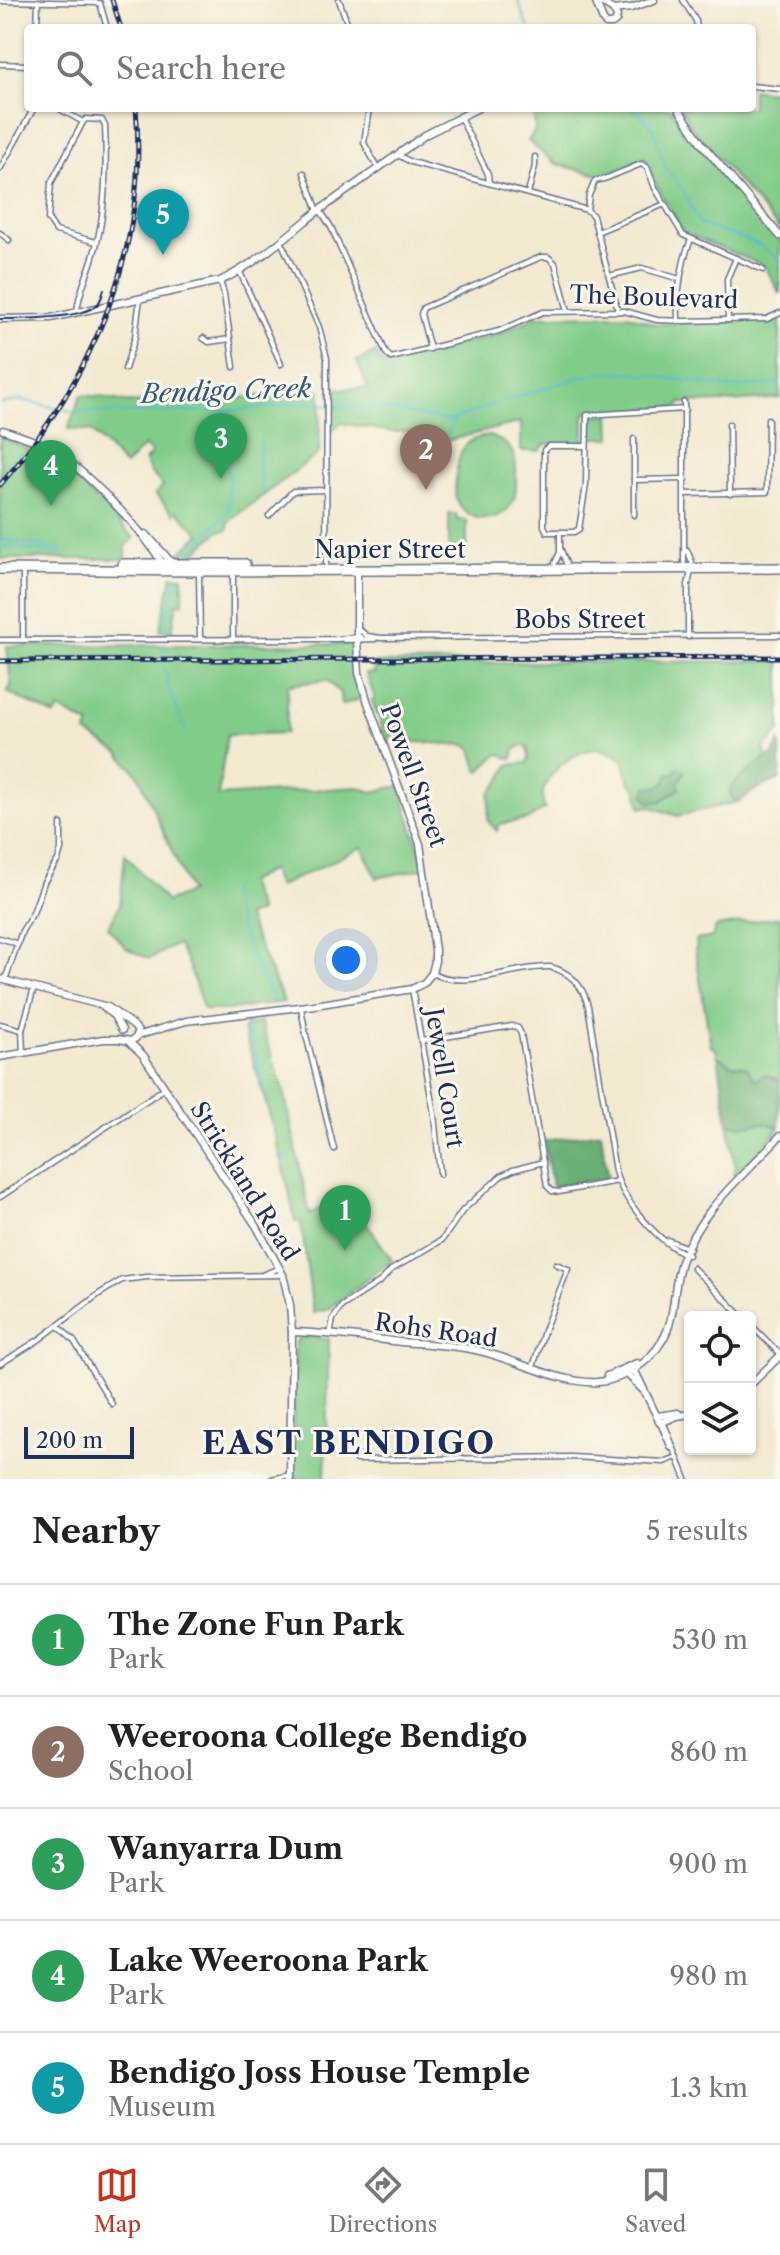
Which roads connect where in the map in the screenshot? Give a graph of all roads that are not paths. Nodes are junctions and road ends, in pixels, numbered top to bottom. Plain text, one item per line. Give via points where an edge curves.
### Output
1 (339, 0) edge
2 (597, 0) edge
3 (654, 0) edge
4 (683, 0) edge
5 (0, 1) edge
6 (38, 1) edge
7 (631, 8) junction
8 (612, 10) junction
9 (602, 17) junction
10 (617, 18) junction
11 (37, 24) edge
12 (106, 24) edge
13 (348, 24) edge
14 (599, 24) edge
15 (611, 24) edge
16 (614, 24) edge
17 (696, 24) edge
18 (0, 64) edge
19 (24, 65) edge
20 (756, 86) edge
21 (780, 89) edge
22 (31, 112) edge
23 (65, 112) edge
24 (368, 112) edge
25 (470, 112) edge
26 (681, 112) edge
27 (460, 117) junction
28 (83, 122) junction
29 (398, 154) junction
30 (535, 157) dead end
31 (2, 159) edge
32 (378, 168) junction
33 (0, 169) edge
34 (304, 173) dead end
35 (489, 183) junction
36 (528, 194) junction
37 (665, 204) junction
38 (319, 210) junction
39 (587, 210) junction
40 (597, 232) junction
41 (0, 233) edge
42 (780, 236) edge
43 (691, 239) junction
44 (9, 240) dead end
45 (280, 240) junction
46 (96, 242) junction
47 (550, 251) dead end
48 (548, 257) junction
49 (736, 258) junction
50 (239, 269) junction
51 (763, 270) dead end
52 (609, 276) junction
53 (680, 279) junction
54 (219, 280) junction
55 (140, 298) junction
56 (568, 311) junction
57 (618, 311) junction
58 (77, 312) junction
59 (780, 313) edge
60 (0, 319) edge
61 (728, 320) junction
62 (678, 321) junction
63 (203, 338) dead end
64 (230, 339) junction
65 (430, 349) junction
66 (281, 364) dead end
67 (234, 367) dead end
68 (125, 369) dead end
69 (768, 419) dead end
70 (729, 424) dead end
71 (2, 429) edge
72 (634, 439) dead end
73 (586, 446) junction
74 (685, 479) junction
75 (634, 480) junction
76 (325, 490) junction
77 (685, 494) junction
78 (730, 494) junction
79 (634, 515) dead end
80 (269, 516) dead end
81 (560, 532) junction
82 (561, 548) junction
83 (708, 562) junction
84 (167, 563) junction
85 (326, 564) junction
86 (560, 565) junction
87 (688, 565) junction
88 (780, 565) edge
89 (359, 566) junction
90 (0, 567) edge
91 (23, 567) junction
92 (262, 567) junction
93 (741, 568) junction
94 (234, 570) junction
95 (199, 571) junction
96 (688, 585) junction
97 (780, 635) edge
98 (359, 637) junction
99 (688, 637) junction
100 (381, 638) junction
101 (200, 639) junction
102 (233, 639) junction
103 (0, 640) edge
104 (23, 640) junction
105 (61, 824) dead end
106 (0, 938) edge
107 (18, 944) junction
108 (432, 973) junction
109 (2, 980) edge
110 (34, 988) junction
111 (412, 989) junction
112 (97, 1004) junction
113 (301, 1007) junction
114 (0, 1024) edge
115 (133, 1025) junction
116 (158, 1028) junction
117 (22, 1030) junction
118 (122, 1030) junction
119 (137, 1036) junction
120 (103, 1039) junction
121 (127, 1041) junction
122 (421, 1041) junction
123 (24, 1053) junction
124 (143, 1055) junction
125 (0, 1057) edge
126 (165, 1088) junction
127 (780, 1136) edge
128 (334, 1149) dead end
129 (543, 1162) junction
130 (440, 1174) dead end
131 (618, 1181) junction
132 (0, 1197) edge
133 (687, 1251) junction
134 (556, 1264) dead end
135 (693, 1268) dead end
136 (282, 1272) junction
137 (737, 1311) edge
138 (58, 1326) junction
139 (756, 1330) edge
140 (292, 1332) junction
141 (330, 1335) junction
142 (780, 1355) edge
143 (0, 1364) edge
144 (533, 1367) junction
145 (633, 1368) junction
146 (752, 1383) edge
147 (112, 1404) dead end
148 (684, 1415) edge
149 (660, 1419) junction
150 (677, 1457) junction
151 (356, 1460) dead end
152 (290, 1477) edge
153 (272, 1479) edge
154 (686, 1479) edge

1 - 13 street
2 - 8 street
2 - 9 street
3 - 7 street
4 - 17 street
5 - 6 street
6 - 11 street
6 - 12 street via 100,3
7 - 8 street
7 - 10 street
8 - 9 street
8 - 10 street
9 - 14 street
9 - 15 street
10 - 16 street
18 - 19 street
20 - 21 street
22 - 31 street
23 - 28 street
24 - 32 street via 364,143
25 - 27 street
26 - 42 street
27 - 29 street
27 - 35 street
28 - 46 street via 105,119
28 - 46 street via 51,183 48,219 56,231
29 - 32 street
29 - 35 street via 409,162
30 - 36 street
31 - 33 street
32 - 38 street
34 - 38 street
35 - 36 street
36 - 39 street
37 - 39 street via 641,164 595,181
37 - 40 street
37 - 43 street via 683,235
38 - 45 street
38 - 65 street, The Boulevard via 389,357
39 - 40 street
40 - 52 street
41 - 44 street
43 - 49 street
43 - 53 street
45 - 50 street
45 - 76 street via 327,358
46 - 58 street
47 - 48 street
48 - 56 street via 556,265
48 - 65 street via 423,308
49 - 51 street
49 - 61 street via 727,279
50 - 54 street
50 - 66 street
52 - 53 street via 642,268
52 - 57 street
53 - 62 street
54 - 55 street
54 - 64 street
55 - 58 street
55 - 68 street
56 - 57 street, The Boulevard
56 - 65 street, The Boulevard via 537,313 499,331
57 - 62 street, The Boulevard
58 - 60 street
59 - 61 street, The Boulevard via 767,319
61 - 62 street, The Boulevard
63 - 64 street
64 - 67 street
69 - 78 street via 768,491
70 - 78 street
71 - 84 street via 65,460 85,476 157,545
72 - 75 street
73 - 74 street via 590,414 684,406
73 - 81 street via 579,529
73 - 81 street via 544,450 544,526 547,532
74 - 75 street
74 - 77 street
75 - 79 street
76 - 80 street via 293,491
76 - 85 street
77 - 78 street
77 - 87 street
81 - 82 street
82 - 86 street
82 - 86 street
83 - 87 highway, Napier Street
83 - 88 highway, Napier Street
83 - 93 highway
84 - 91 highway, Napier Street
84 - 92 highway, Napier Street
84 - 95 highway via 167,568
85 - 89 highway, Napier Street
85 - 92 highway, Napier Street
86 - 87 highway, Napier Street
86 - 89 highway, Napier Street
86 - 89 highway, Napier Street
87 - 93 highway, Napier Street
87 - 96 street
87 - 96 street
88 - 93 highway, Napier Street
89 - 92 highway, Napier Street
89 - 98 street, Powell Street
90 - 91 highway, Napier Street
91 - 95 highway, Napier Street
91 - 104 street
92 - 94 highway, Napier Street
94 - 95 highway, Napier Street
94 - 102 street
95 - 101 street
96 - 99 street
97 - 99 street, Bobs Street
98 - 100 street, Bobs Street
98 - 100 street, Bobs Street
98 - 102 street, Bobs Street
98 - 108 street, Powell Street via 362,685 422,853 435,950
99 - 100 street, Bobs Street
101 - 102 street, Bobs Street
101 - 104 street, Bobs Street
103 - 104 street, Bobs Street
105 - 107 street via 60,855
106 - 107 street
107 - 109 street
108 - 111 street
108 - 131 street via 455,980 543,967 562,971 579,985 586,998
109 - 110 street
110 - 112 street
110 - 117 street
111 - 113 street
111 - 122 street, Jewell Court
112 - 115 street
112 - 118 street
113 - 116 street
113 - 128 street
114 - 117 street
115 - 116 street
115 - 118 street
115 - 119 street
116 - 119 street
117 - 123 street
118 - 120 street
118 - 121 street
119 - 121 street
119 - 124 street, Strickland Road
120 - 121 street
120 - 123 street
121 - 124 street, Strickland Road
122 - 129 street via 518,1028
122 - 130 street, Jewell Court
123 - 125 street
124 - 126 street, Strickland Road
126 - 132 street
126 - 136 street, Strickland Road
127 - 133 street via 724,1196
129 - 131 street via 547,1186 555,1192
129 - 141 street via 501,1176 463,1210 442,1240 342,1306
131 - 133 street via 629,1202 657,1232
133 - 145 street via 660,1344
134 - 144 street via 568,1269
135 - 137 street
136 - 138 street via 122,1280
136 - 140 street, Strickland Road
138 - 143 street
138 - 147 street via 74,1341
139 - 142 street
140 - 141 street, Rohs Road
140 - 152 street, Strickland Road
141 - 144 street, Rohs Road via 469,1349
142 - 146 street
144 - 145 street, Rohs Road via 595,1382
145 - 149 street
145 - 149 street
148 - 149 street
149 - 150 street
150 - 151 street via 664,1462 571,1457
150 - 154 street
152 - 153 street

